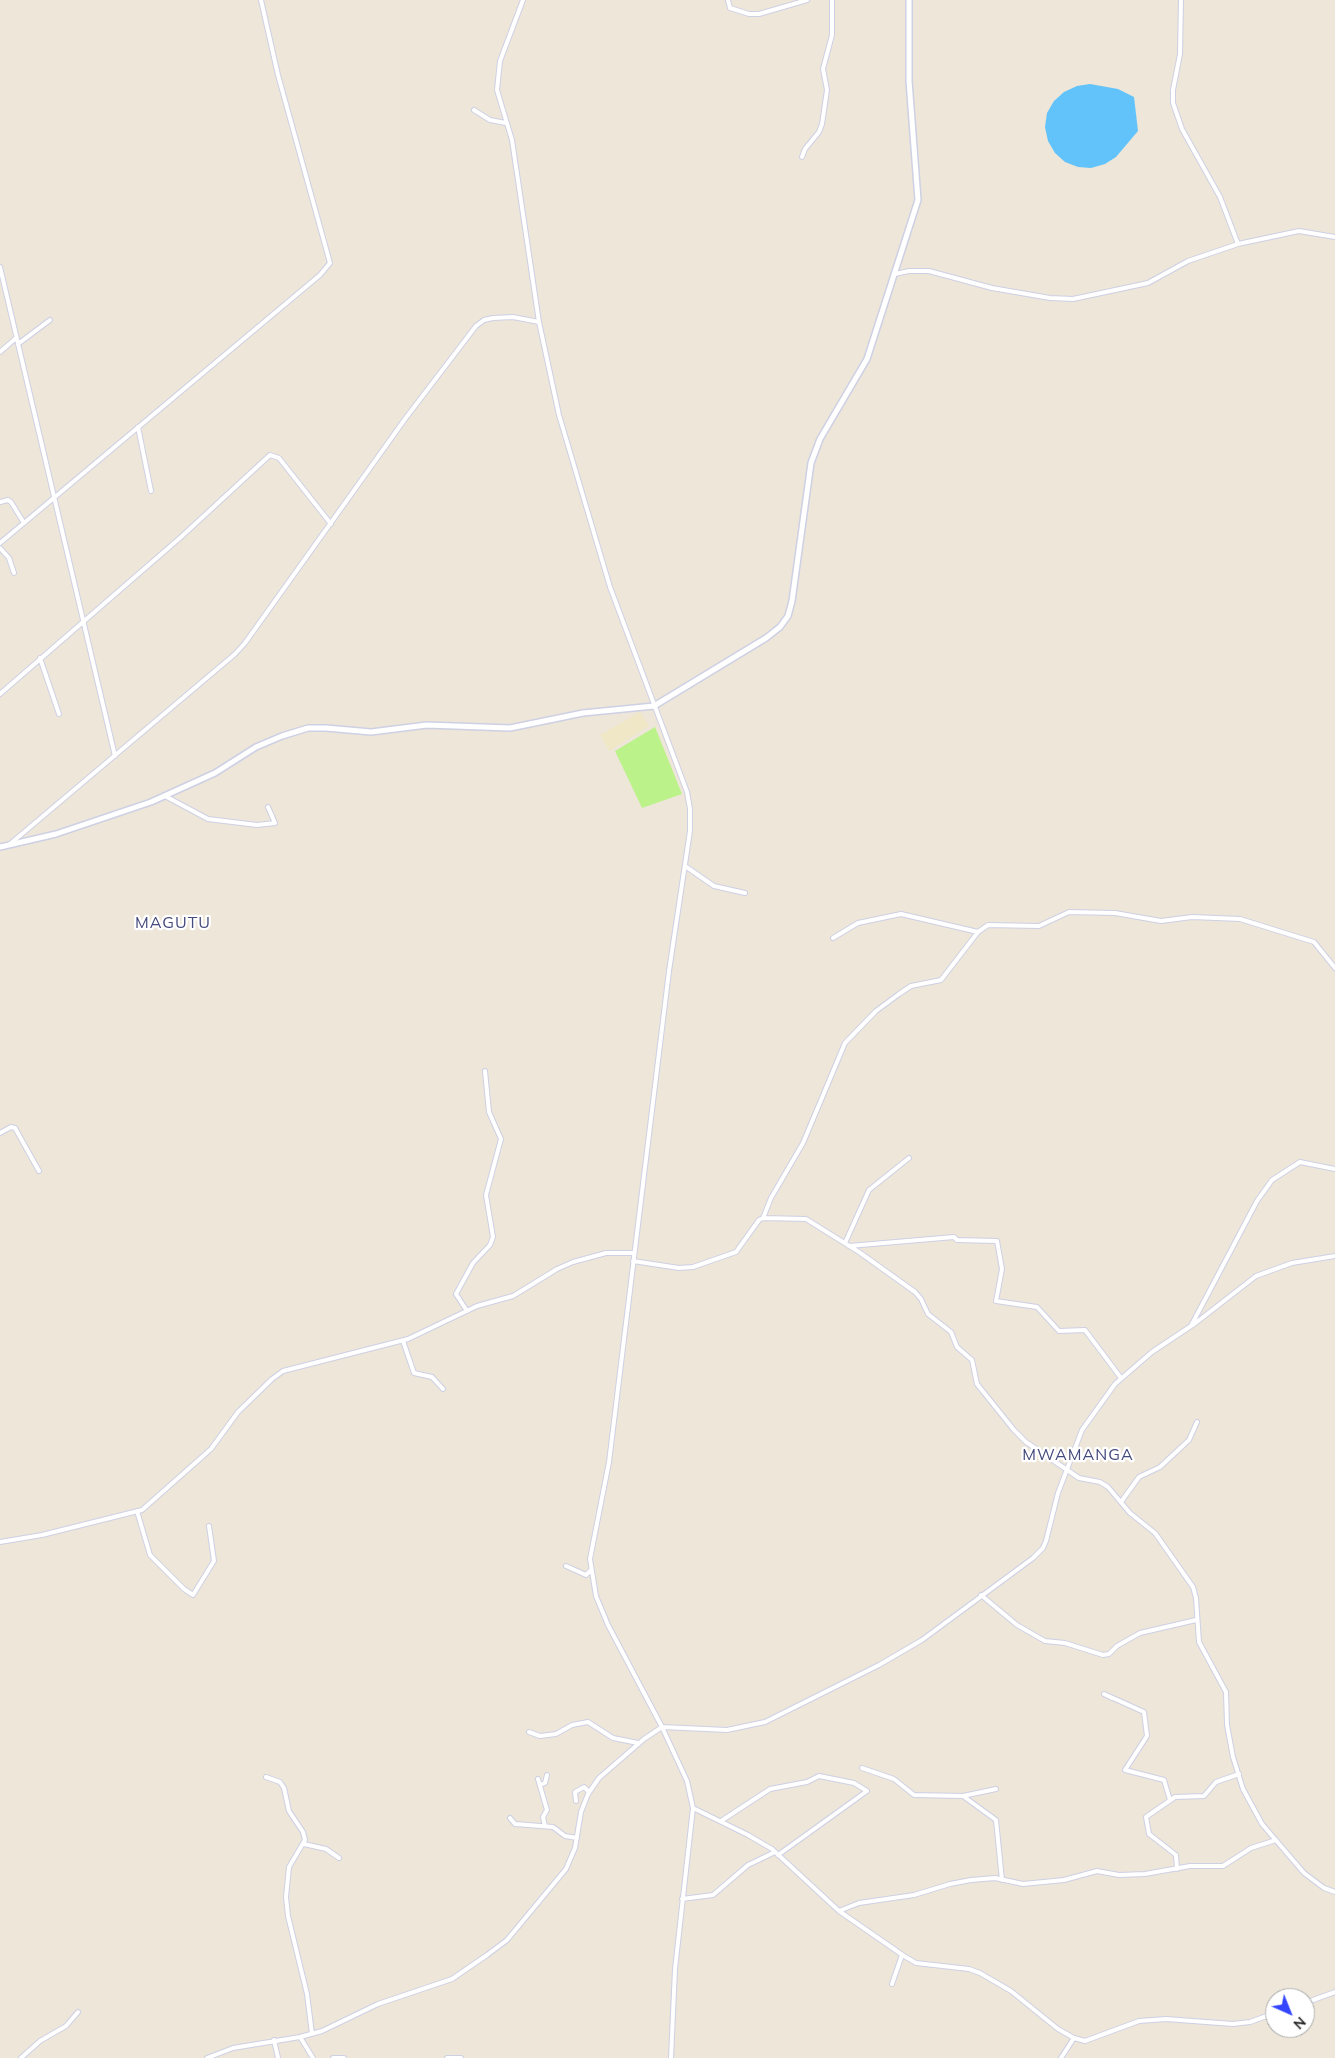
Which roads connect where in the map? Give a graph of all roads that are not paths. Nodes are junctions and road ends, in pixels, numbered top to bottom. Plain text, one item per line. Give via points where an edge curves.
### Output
1 (261, 0) edge
2 (523, 0) edge
3 (728, 0) edge
4 (807, 0) edge
5 (832, 0) edge
6 (909, 0) edge
7 (1181, 0) edge
8 (474, 110) dead end
9 (506, 123) junction
10 (802, 157) dead end
11 (1335, 237) edge
12 (1238, 244) junction
13 (0, 267) edge
14 (895, 274) junction
15 (50, 320) dead end
16 (539, 322) junction
17 (16, 338) junction
18 (18, 344) junction
19 (0, 352) edge
20 (138, 427) junction
21 (151, 491) dead end
22 (53, 497) junction
23 (0, 502) edge
24 (24, 523) junction
25 (331, 524) junction
26 (0, 543) edge
27 (0, 548) edge
28 (14, 573) dead end
29 (84, 623) junction
30 (40, 658) junction
31 (0, 694) edge
32 (654, 706) junction
33 (59, 714) dead end
34 (115, 756) junction
35 (165, 796) junction
36 (268, 807) dead end
37 (10, 844) junction
38 (0, 847) edge
39 (685, 866) junction
40 (745, 893) dead end
41 (978, 932) junction
42 (833, 938) dead end
43 (1335, 968) edge
44 (485, 1071) dead end
45 (0, 1133) edge
46 (909, 1158) dead end
47 (1335, 1169) edge
48 (39, 1171) dead end
49 (763, 1218) junction
50 (847, 1244) junction
51 (634, 1253) junction
52 (1335, 1256) edge
53 (633, 1261) junction
54 (467, 1311) junction
55 (1191, 1326) junction
56 (403, 1341) junction
57 (1121, 1378) junction
58 (443, 1389) dead end
59 (1197, 1422) dead end
60 (1067, 1470) junction
61 (1121, 1502) junction
62 (137, 1511) junction
63 (208, 1526) dead end
64 (0, 1542) edge
65 (566, 1566) dead end
66 (591, 1570) junction
67 (981, 1595) junction
68 (1196, 1620) junction
69 (1112, 1698) dead end
70 (662, 1728) junction
71 (529, 1732) dead end
72 (638, 1743) junction
73 (862, 1768) dead end
74 (1239, 1774) junction
75 (547, 1775) dead end
76 (266, 1777) dead end
77 (538, 1779) dead end
78 (540, 1785) junction
79 (996, 1789) dead end
80 (589, 1792) junction
81 (963, 1796) junction
82 (1170, 1800) junction
83 (576, 1801) dead end
84 (693, 1808) junction
85 (510, 1818) dead end
86 (721, 1822) junction
87 (545, 1826) junction
88 (577, 1838) junction
89 (1276, 1840) junction
90 (304, 1844) junction
91 (777, 1854) junction
92 (339, 1858) dead end
93 (1176, 1869) junction
94 (1002, 1880) junction
95 (1335, 1892) edge
96 (682, 1899) junction
97 (839, 1911) junction
98 (902, 1955) junction
99 (892, 1984) dead end
100 (1335, 1992) edge
101 (1315, 1999) edge
102 (78, 2012) dead end
103 (1265, 2017) edge
104 (312, 2034) junction
105 (300, 2037) junction
106 (1074, 2038) junction
107 (274, 2040) junction
108 (21, 2058) edge
109 (207, 2058) edge
110 (278, 2058) edge
111 (313, 2058) edge
112 (333, 2058) edge
113 (344, 2058) edge
114 (447, 2058) edge
115 (461, 2058) edge
116 (670, 2058) edge
117 (1061, 2058) edge

1 - 20 street via 280,84 330,263 320,275
2 - 9 street via 500,61 498,90
3 - 4 street via 730,8 759,14
5 - 10 street via 832,35 823,68 827,90 822,124
6 - 14 street via 908,81 918,200
7 - 12 street via 1180,54 1173,103 1182,129 1220,197
8 - 9 street via 490,120
9 - 16 street via 512,140
11 - 12 street via 1299,231
12 - 14 street via 1188,261 1148,282 1073,299 992,288 930,271
13 - 17 street
14 - 32 street via 861,372 820,439 811,463 788,616 766,638
15 - 18 street
16 - 25 street via 513,317 493,318 476,326
16 - 32 street via 559,415 610,587
17 - 18 street
17 - 19 street
18 - 22 street
20 - 21 street
20 - 22 street
22 - 24 street
22 - 29 street
23 - 24 street via 11,502
24 - 26 street
25 - 29 street via 279,458 270,455
25 - 34 street via 240,648
27 - 28 street via 10,558
29 - 30 street
29 - 34 street
30 - 31 street
30 - 33 street
32 - 35 street via 583,713 510,728 427,725 371,732 308,728 256,748 216,773
32 - 39 street via 690,802
34 - 37 street
35 - 36 street via 208,819 257,825 275,823
35 - 37 street via 56,834
37 - 38 street
39 - 40 street via 714,886
39 - 51 street
41 - 42 street via 901,914 858,924
41 - 43 street via 988,925 1039,926 1069,912 1115,913 1161,921 1192,917 1240,919 1314,942
41 - 49 street via 941,980 912,986 899,994 876,1011 845,1043 803,1143
44 - 54 street via 489,1112 501,1139 486,1195 493,1237 473,1263 456,1294
45 - 48 street via 15,1128
46 - 50 street via 870,1190
47 - 55 street via 1300,1162 1272,1180 1257,1201
49 - 50 street via 806,1219
49 - 53 street via 754,1224 740,1248 729,1256 680,1268
50 - 57 street via 954,1237 958,1240 997,1241 1002,1269 996,1301 1036,1306 1059,1331 1085,1330
50 - 60 street via 921,1299 928,1314 951,1332 957,1347 972,1360 977,1384 1014,1430
51 - 53 street
51 - 54 street via 606,1253 573,1262 557,1268 513,1296
52 - 55 street via 1292,1262 1256,1276
53 - 66 street
54 - 56 street
55 - 57 street
56 - 58 street via 414,1373 432,1377
56 - 62 street via 283,1371 238,1412 204,1456 149,1505
57 - 60 street via 1082,1430
59 - 61 street via 1189,1440 1160,1467 1139,1477
60 - 61 street via 1079,1478 1100,1482
60 - 67 street via 1043,1548
61 - 68 street via 1155,1534 1193,1587
62 - 63 street via 150,1555 193,1595 214,1561
62 - 64 street
65 - 66 street via 586,1575
66 - 70 street via 596,1596 608,1625
67 - 68 street via 1017,1625 1046,1641 1065,1643 1103,1655 1140,1633
67 - 70 street via 922,1640 765,1722 727,1730
68 - 74 street via 1199,1642 1226,1692 1227,1725
69 - 82 street via 1104,1694 1144,1712 1147,1736 1125,1770 1164,1780
70 - 72 street
70 - 84 street via 687,1781
71 - 72 street via 540,1736 556,1734 572,1725 588,1722 613,1738
72 - 80 street via 599,1778
73 - 81 street via 894,1779 914,1795
74 - 82 street via 1216,1782 1204,1796
74 - 89 street via 1262,1824
75 - 78 street via 546,1783
76 - 90 street via 280,1782 284,1788
77 - 78 street
78 - 87 street via 547,1810
79 - 81 street
80 - 83 street via 584,1787 575,1792
80 - 88 street via 581,1812
81 - 94 street via 996,1820
82 - 93 street via 1146,1817 1149,1834 1176,1855
84 - 86 street
84 - 96 street
85 - 87 street via 515,1824
86 - 91 street
86 - 91 street via 770,1789 807,1782 819,1776 854,1783 867,1791
87 - 88 street
88 - 104 street via 566,1869 507,1940 487,1955 452,1979 378,2004
89 - 93 street via 1251,1848 1223,1866
89 - 95 street via 1313,1882
90 - 92 street via 326,1850
90 - 104 street via 289,1867 286,1897 307,1994
91 - 96 street via 748,1865 713,1894
91 - 97 street
93 - 94 street via 1145,1874 1097,1871 1064,1880 1022,1884
94 - 97 street via 979,1879 950,1884 914,1895 859,1903
96 - 116 street
97 - 98 street
98 - 99 street
98 - 106 street via 916,1963 980,1973 1011,1991
100 - 101 street
102 - 108 street via 66,2026 34,2045
103 - 106 street via 1233,2024 1166,2019 1139,2021 1085,2041
104 - 105 street
105 - 107 street
105 - 111 street
106 - 117 street
107 - 109 street via 233,2048
107 - 110 street
112 - 113 street
114 - 115 street

